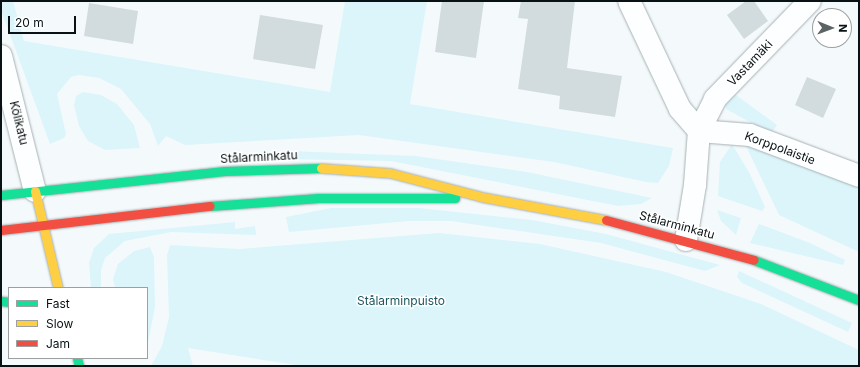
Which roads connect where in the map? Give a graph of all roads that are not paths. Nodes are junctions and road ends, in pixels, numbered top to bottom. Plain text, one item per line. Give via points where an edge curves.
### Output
1 (629, 1) edge
2 (810, 1) edge
3 (1, 56) edge
4 (699, 131) junction
5 (859, 176) edge
6 (34, 190) junction
7 (1, 195) edge
8 (482, 197) junction
9 (43, 225) junction
10 (1, 230) edge
11 (686, 240) junction
12 (58, 287) edge
13 (859, 300) edge

1 - 4 street via 680,109
2 - 4 street, Vastamäki via 715,99
3 - 6 street, Kölikatu
4 - 5 street, Korppolaistie via 750,135
4 - 11 street via 695,185
6 - 7 main road, Stålarminkatu
6 - 8 main road, Stålarminkatu via 218,171 302,167 390,172
6 - 9 main road
8 - 9 main road, Stålarminkatu via 319,198 248,202
8 - 11 main road, Stålarminkatu via 570,212
9 - 10 main road, Stålarminkatu
9 - 12 main road
11 - 13 main road, Stålarminkatu via 738,254

